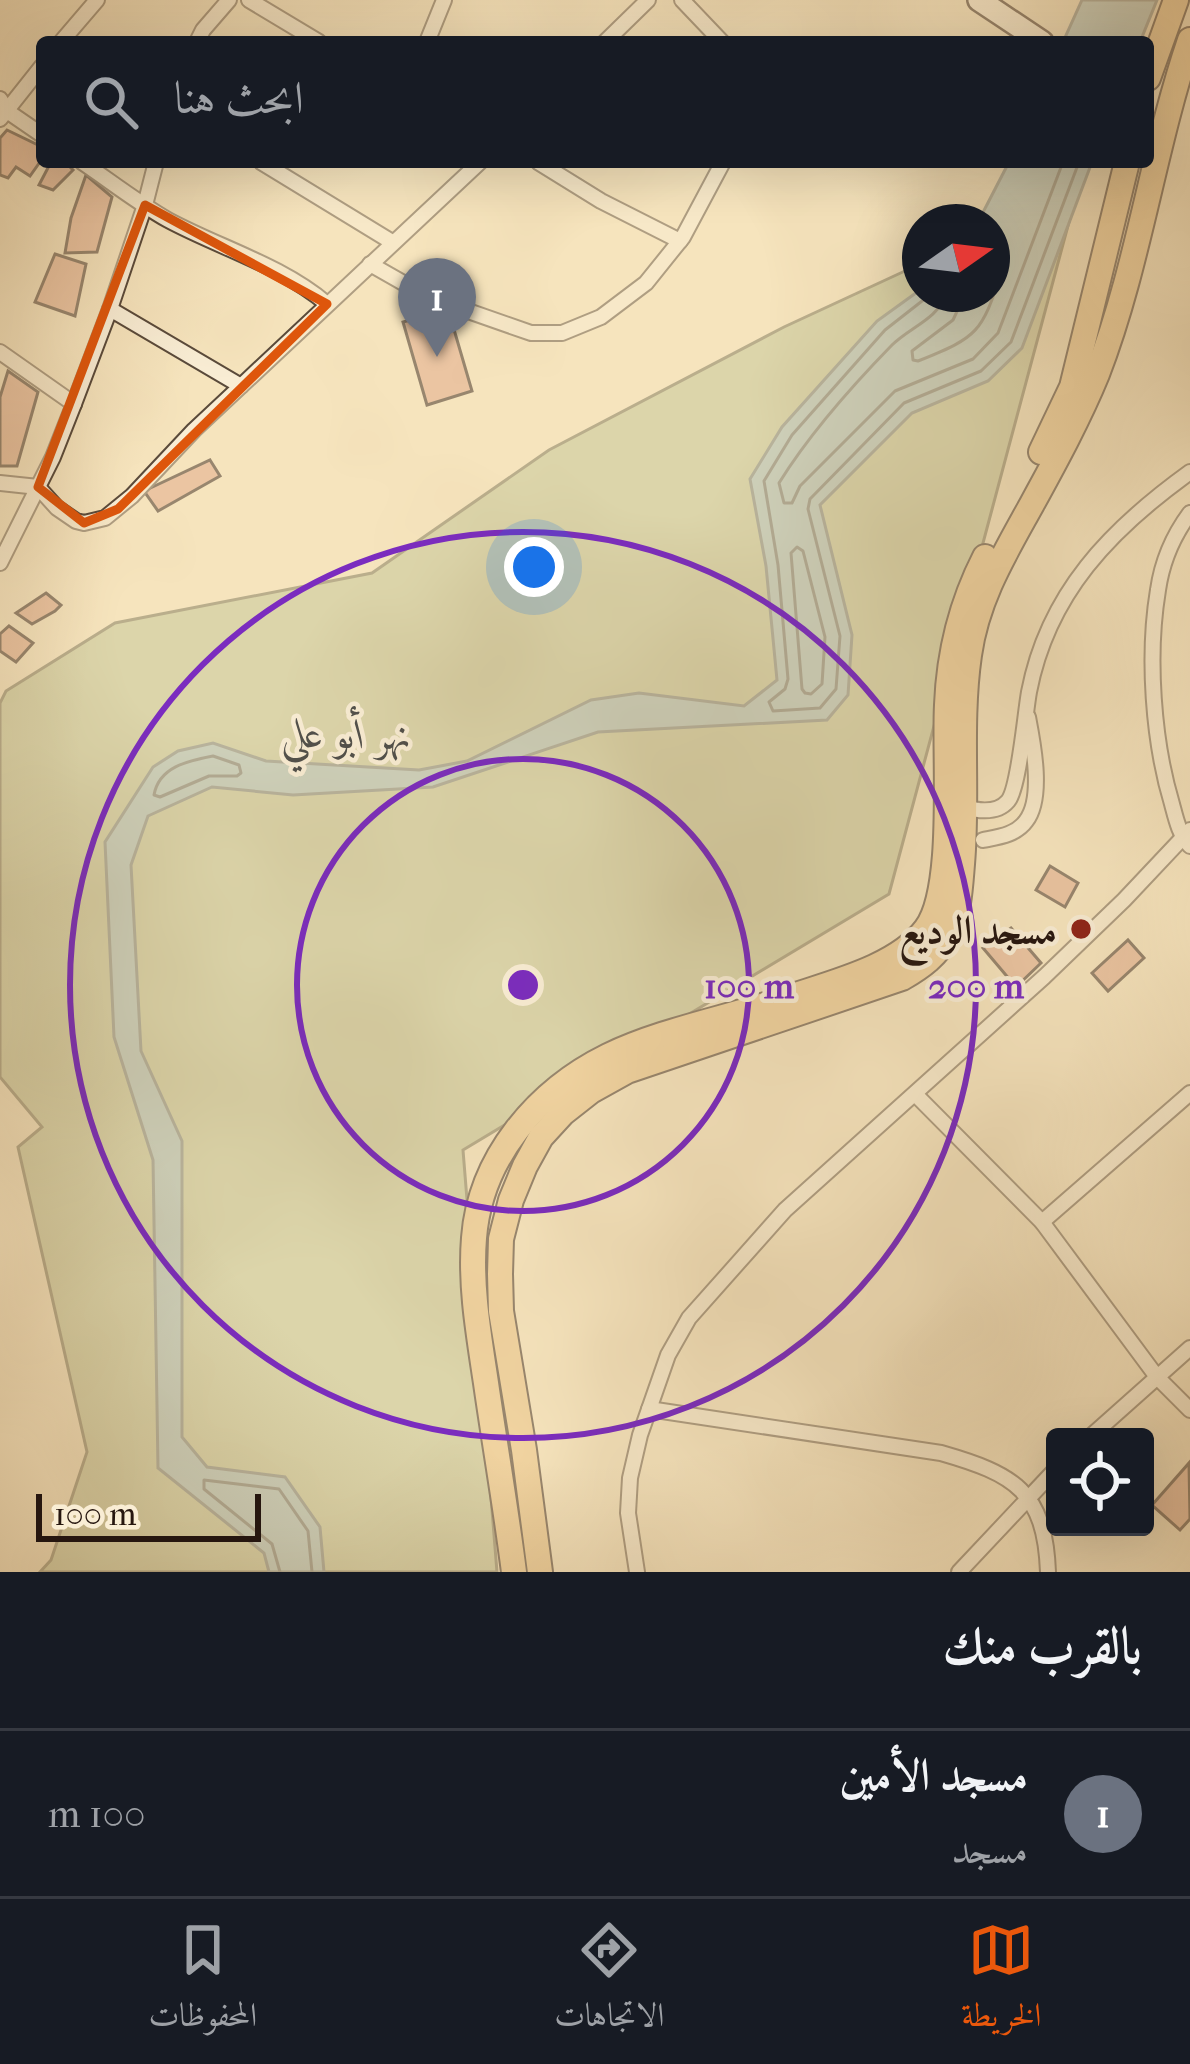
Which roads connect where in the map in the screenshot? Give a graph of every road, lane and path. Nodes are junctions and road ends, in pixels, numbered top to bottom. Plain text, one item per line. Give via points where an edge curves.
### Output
1 (97, 0) edge
2 (229, 0) edge
3 (249, 0) edge
4 (444, 0) edge
5 (648, 0) edge
6 (682, 0) edge
7 (979, 0) edge
8 (1175, 0) edge
9 (66, 36) edge
10 (200, 36) edge
11 (309, 36) edge
12 (429, 36) edge
13 (611, 36) edge
14 (716, 36) edge
15 (1033, 36) edge
16 (1190, 40) edge
17 (1154, 61) edge
18 (36, 73) edge
19 (2, 110) edge
20 (36, 131) edge
21 (91, 168) edge
22 (154, 168) edge
23 (271, 168) edge
24 (473, 168) edge
25 (548, 168) edge
26 (720, 168) edge
27 (1126, 168) edge
28 (1142, 168) edge
29 (145, 205) junction
30 (680, 241) junction
31 (392, 242) junction
32 (370, 264) junction
33 (327, 304) junction
34 (110, 309) junction
35 (1115, 321) junction
36 (0, 352) edge
37 (241, 386) junction
38 (74, 404) junction
39 (1190, 472) edge
40 (0, 483) edge
41 (38, 487) junction
42 (1187, 525) edge
43 (0, 563) edge
44 (1027, 706) junction
45 (964, 807) junction
46 (1187, 838) edge
47 (983, 840) dead end
48 (1190, 1093) edge
49 (916, 1094) junction
50 (1042, 1222) junction
51 (507, 1348) junction
52 (1190, 1348) edge
53 (482, 1353) junction
54 (1157, 1377) junction
55 (650, 1409) junction
56 (1190, 1410) edge
57 (1100, 1428) edge
58 (1046, 1479) edge
59 (1028, 1496) junction
60 (514, 1572) edge
61 (540, 1572) edge
62 (638, 1572) edge
63 (959, 1572) edge
64 (1048, 1572) edge

1 - 9 street
2 - 10 street
3 - 11 street
4 - 12 street
5 - 13 street
6 - 14 street
7 - 15 street
8 - 17 main road
16 - 35 main road
18 - 19 street
19 - 20 street
21 - 29 street
22 - 29 street
23 - 31 street
24 - 31 street
25 - 30 street
26 - 30 street
27 - 53 main road via 1072,387 970,586 953,648 946,702 950,839 928,927 889,960 608,1056 548,1095 515,1129 480,1204 474,1238
28 - 35 main road
29 - 33 street
29 - 34 street
30 - 32 street via 646,283 601,317 562,333 516,328 428,297
31 - 32 street
32 - 33 street
33 - 37 street
34 - 37 street
34 - 38 street
35 - 45 main road via 1088,396 979,608 963,708
36 - 38 street
37 - 41 street via 104,518 76,520
38 - 41 street
39 - 44 street via 1109,539 1064,596
40 - 41 street
41 - 43 street
42 - 46 street via 1169,549 1158,588 1154,666 1161,766
44 - 45 street via 1008,801 994,809
44 - 47 street via 1032,809 1016,830
45 - 51 main road via 950,932 920,968 608,1080 541,1137 501,1239
46 - 49 street
48 - 50 street
49 - 50 street
49 - 55 street via 785,1210 688,1318
50 - 54 street
51 - 53 main road
51 - 61 main road
52 - 54 street
53 - 60 main road
54 - 56 street
54 - 57 street
55 - 59 street via 941,1453 991,1470
55 - 62 street via 630,1478
58 - 59 street
59 - 63 street
59 - 64 street via 1042,1521

